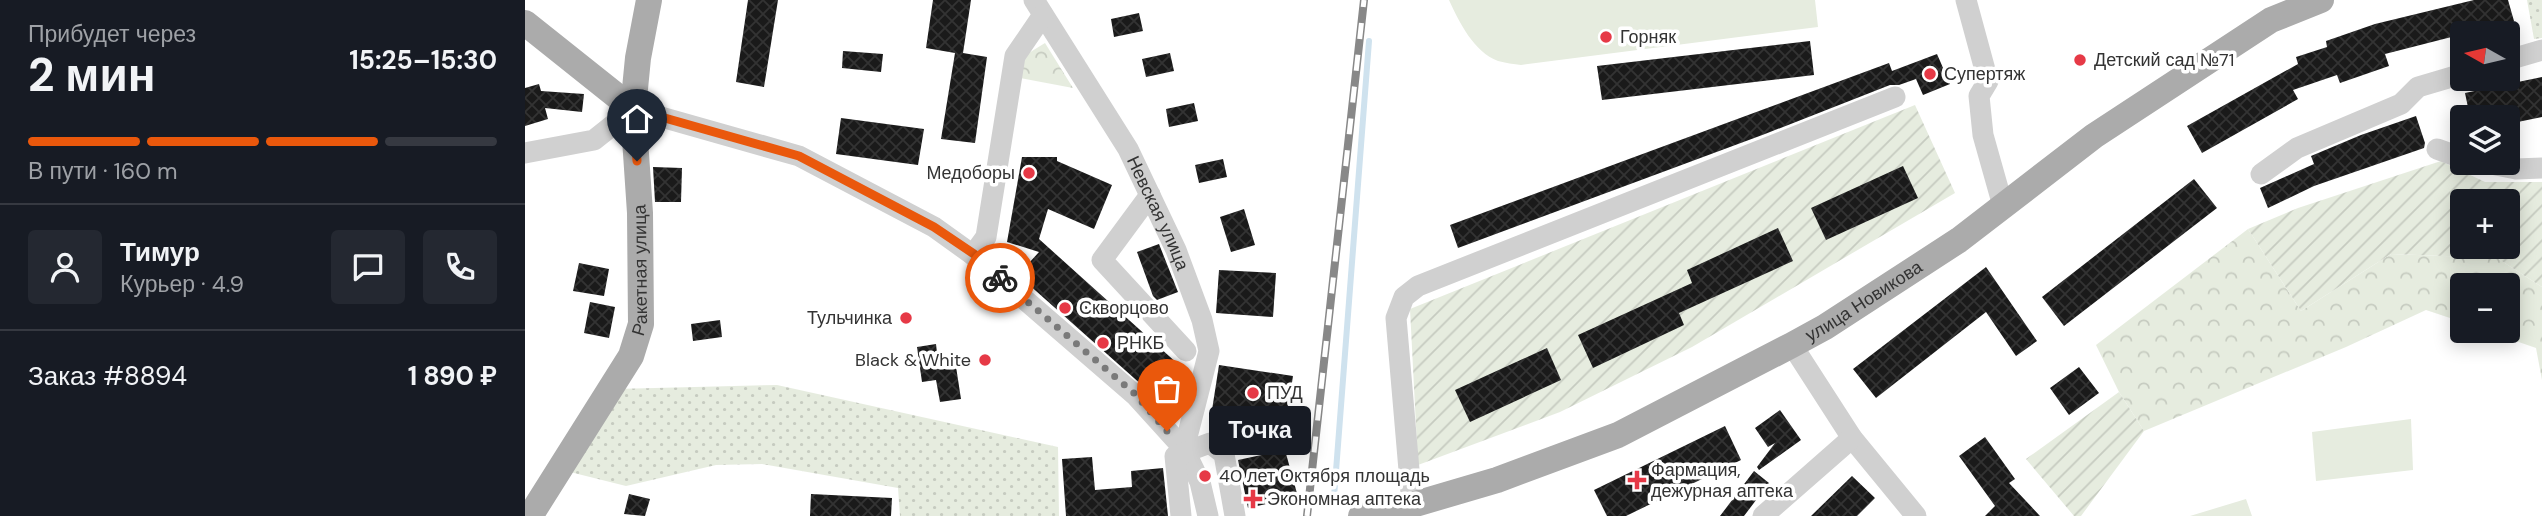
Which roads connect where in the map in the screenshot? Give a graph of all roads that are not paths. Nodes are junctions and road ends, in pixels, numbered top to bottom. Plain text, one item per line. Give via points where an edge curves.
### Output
1 (649, 0) edge
2 (1966, 0) edge
3 (2321, 0) edge
4 (1039, 8) edge
5 (525, 23) edge
6 (2542, 50) edge
7 (2520, 56) edge
8 (2450, 78) edge
9 (1895, 97) dead end
10 (633, 109) junction
11 (2437, 149) dead end
12 (525, 153) edge
13 (2450, 154) edge
14 (2542, 168) edge
15 (2520, 169) edge
16 (2261, 174) dead end
17 (1150, 195) junction
18 (2003, 206) junction
19 (974, 254) junction
20 (1792, 345) junction
21 (1187, 351) dead end
22 (1852, 438) junction
23 (1184, 450) junction
24 (1412, 505) junction
25 (535, 514) edge
26 (1181, 516) edge
27 (1208, 516) edge
28 (1235, 516) edge
29 (1361, 516) edge
30 (1763, 516) edge
31 (1916, 516) edge

1 - 10 main road, Ракетная улица
2 - 18 street via 1988,81 1979,96 1983,135
3 - 18 main road, улица Новикова via 2260,27 2094,136
4 - 17 street, Невская улица via 1128,149
4 - 19 street via 1015,56 986,237
5 - 10 main road
6 - 7 street
8 - 16 street via 2418,87 2401,104 2297,148
9 - 24 street via 1418,286 1404,297 1396,318
10 - 12 street via 594,140
10 - 19 street via 799,156 934,227
10 - 25 main road, Ракетная улица via 641,324 631,356
11 - 13 street
14 - 15 street
17 - 21 street via 1102,260
17 - 23 street, Невская улица via 1185,273 1209,351
18 - 20 main road, улица Новикова via 1959,240
19 - 23 street via 1135,394
20 - 22 street
20 - 24 main road, улица Новикова via 1618,435 1497,480
22 - 30 street
22 - 31 street
23 - 26 street via 1175,456
23 - 27 street via 1200,482
23 - 28 street via 1210,443 1224,454
24 - 29 main road, улица Новикова

